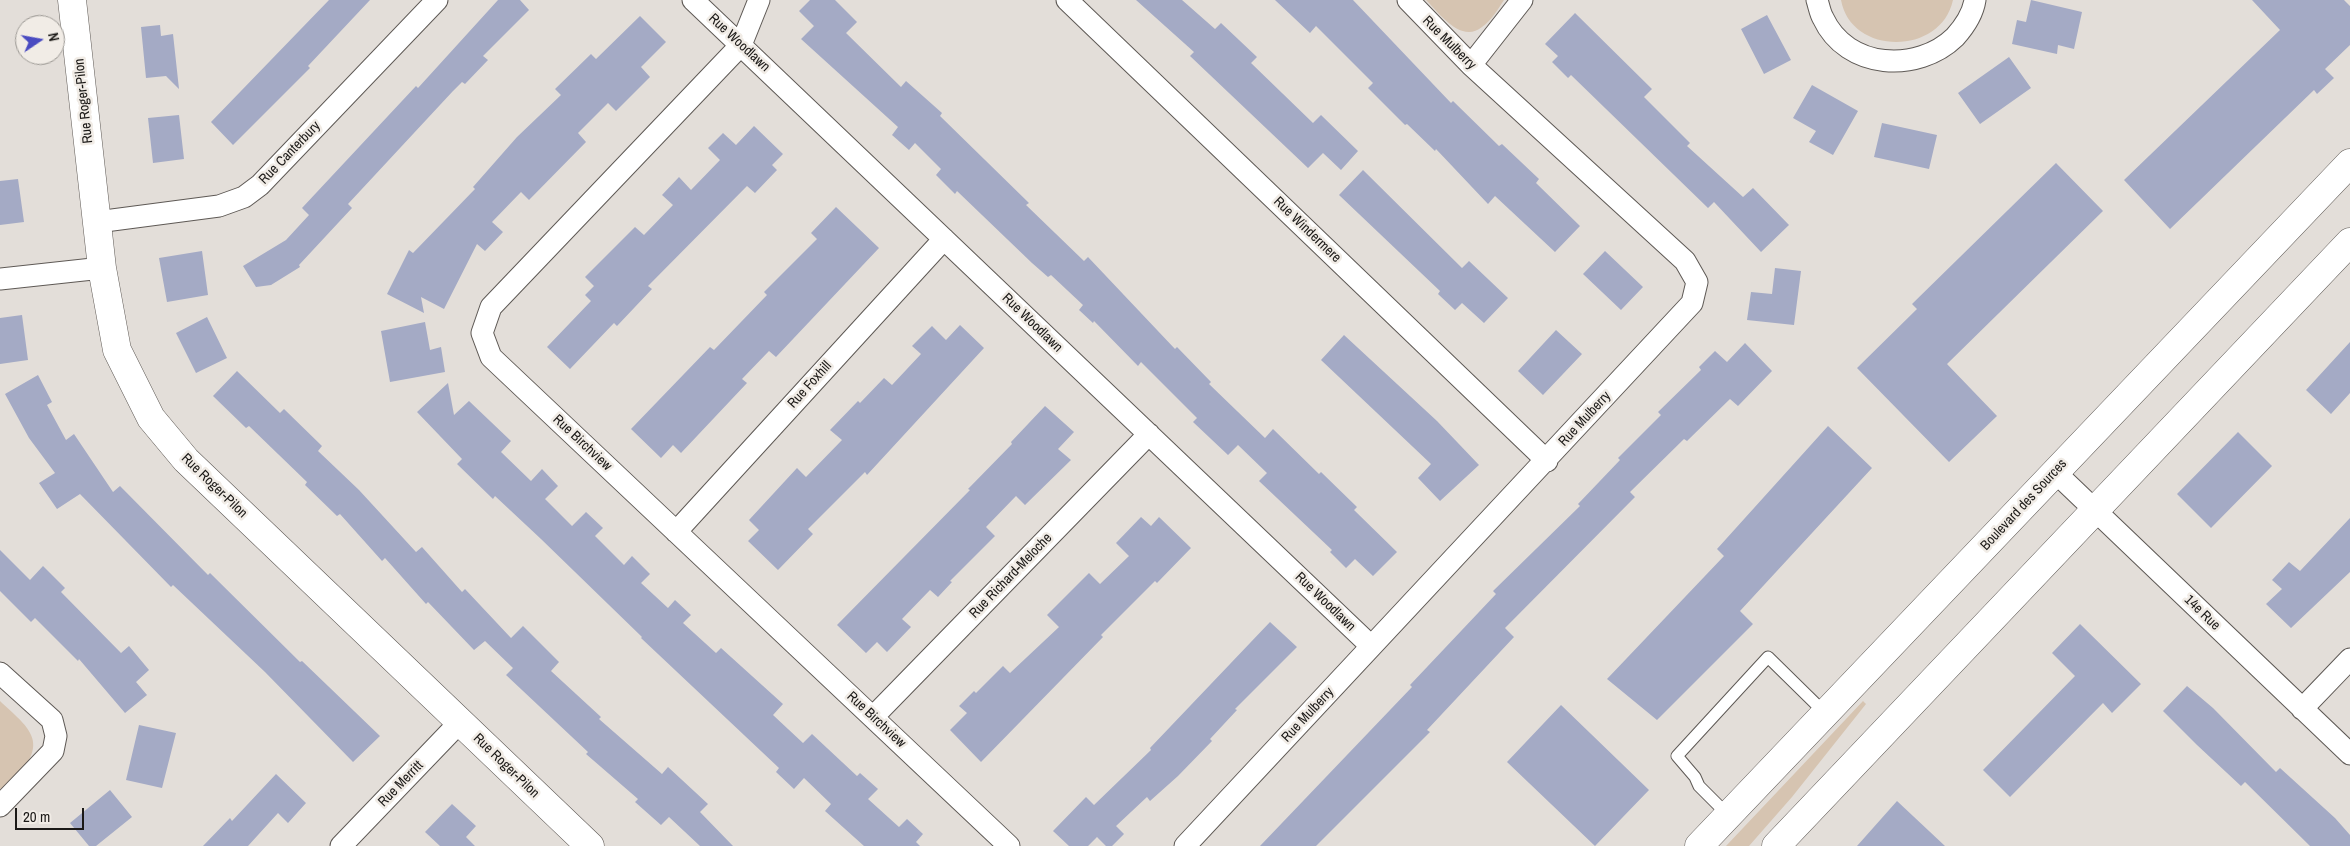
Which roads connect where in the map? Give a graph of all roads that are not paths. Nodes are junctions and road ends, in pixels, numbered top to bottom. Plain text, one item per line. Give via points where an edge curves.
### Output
1 (72, 0) edge
2 (436, 0) edge
3 (693, 0) edge
4 (759, 0) edge
5 (1067, 0) edge
6 (1408, 0) edge
7 (1522, 0) edge
8 (1817, 0) edge
9 (1975, 0) edge
10 (741, 45) junction
11 (1471, 65) junction
12 (2350, 163) edge
13 (97, 222) junction
14 (944, 239) junction
15 (2350, 242) edge
16 (102, 268) junction
17 (0, 279) edge
18 (1149, 434) junction
19 (1547, 461) junction
20 (2055, 472) junction
21 (2095, 510) junction
22 (676, 532) junction
23 (1371, 646) junction
24 (2350, 659) edge
25 (0, 673) edge
26 (2302, 709) junction
27 (1825, 713) junction
28 (873, 717) junction
29 (460, 722) junction
30 (2350, 754) edge
31 (0, 806) edge
32 (1728, 815) junction
33 (341, 846) edge
34 (590, 846) edge
35 (1009, 846) edge
36 (1185, 846) edge
37 (1699, 846) edge
38 (1776, 846) edge

1 - 13 main road, Rue Roger-Pilon
2 - 13 street, Rue Canterbury via 260,185 244,197 219,206
3 - 10 street, Rue Woodlawn
4 - 10 street, Rue Birchview
5 - 19 street, Rue Windermere
6 - 11 street, Rue Mulberry
7 - 11 street
8 - 9 street via 1824,20 1841,42 1866,57 1893,62 1921,59 1944,47 1963,28
10 - 14 street, Rue Woodlawn
10 - 22 street, Rue Birchview via 491,307 482,333 491,357
11 - 19 street, Rue Mulberry via 1686,261 1697,282 1692,303
12 - 20 main road, Boulevard des Sources
13 - 16 main road, Rue Roger-Pilon
14 - 18 street, Rue Woodlawn
14 - 22 street, Rue Foxhill
15 - 21 main road
16 - 17 street
16 - 29 main road, Rue Roger-Pilon via 118,350 151,418 186,460
18 - 23 street, Rue Woodlawn
18 - 28 street, Rue Richard-Meloche
19 - 23 street, Rue Mulberry
20 - 21 street, 14e Rue
20 - 27 main road, Boulevard des Sources
21 - 26 street, 14e Rue
21 - 38 main road
22 - 28 street, Rue Birchview
23 - 36 street, Rue Mulberry
24 - 26 street
25 - 31 street via 52,720 56,736 54,751
26 - 30 street, 14e Rue
27 - 32 main road, Boulevard des Sources
27 - 32 lane via 1768,657 1677,756 1699,786
28 - 35 street, Rue Birchview
29 - 33 street, Rue Merritt
29 - 34 main road, Rue Roger-Pilon
32 - 37 main road, Boulevard des Sources

